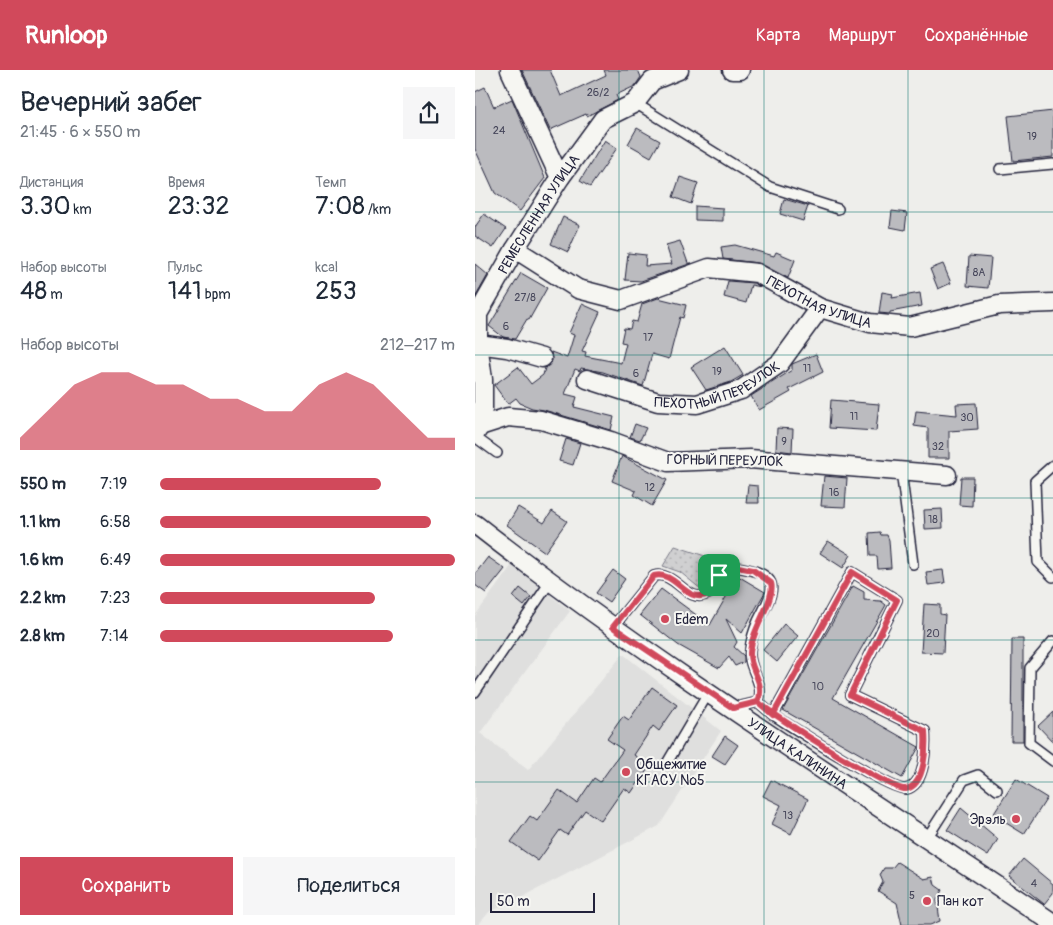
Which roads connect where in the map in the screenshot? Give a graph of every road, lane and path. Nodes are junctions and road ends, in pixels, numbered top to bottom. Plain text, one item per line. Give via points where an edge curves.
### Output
1 (510, 70) edge
2 (679, 70) edge
3 (733, 70) edge
4 (740, 70) edge
5 (653, 76) edge
6 (635, 103) junction
7 (1053, 164) edge
8 (1000, 169) dead end
9 (559, 178) junction
10 (837, 209) dead end
11 (515, 248) junction
12 (1053, 303) edge
13 (820, 308) junction
14 (478, 344) junction
15 (542, 358) dead end
16 (479, 376) edge
17 (587, 379) dead end
18 (477, 432) edge
19 (497, 453) dead end
20 (1053, 465) edge
21 (901, 472) junction
22 (947, 475) dead end
23 (475, 524) edge
24 (913, 564) dead end
25 (1053, 577) edge
26 (550, 582) junction
27 (613, 627) junction
28 (1053, 641) edge
29 (475, 692) edge
30 (709, 692) junction
31 (758, 702) junction
32 (733, 708) junction
33 (773, 715) junction
34 (1053, 761) edge
35 (667, 763) dead end
36 (997, 790) dead end
37 (927, 838) junction
38 (1053, 923) edge

1 - 9 street
2 - 5 street, РЕМЕСЛЕННАЯ УЛИЦА
3 - 4 street
5 - 6 street, РЕМЕСЛЕННАЯ УЛИЦА
6 - 9 street, РЕМЕСЛЕННАЯ УЛИЦА via 603,119
6 - 10 lane via 770,187
7 - 8 lane
9 - 11 street, РЕМЕСЛЕННАЯ УЛИЦА
11 - 13 street, ПЕХОТНАЯ УЛИЦА via 578,289 621,300 709,268 757,273
11 - 14 street, РЕМЕСЛЕННАЯ УЛИЦА via 478,314
12 - 13 street, ПЕХОТНАЯ УЛИЦА via 999,305 910,327 870,323
13 - 17 street, ПЕХОТНЫЙ ПЕРЕУЛОК via 780,363 741,390 697,404 658,402
14 - 15 street
14 - 16 street, РЕМЕСЛЕННАЯ УЛИЦА
16 - 18 street, РЕМЕСЛЕННАЯ УЛИЦА
18 - 19 lane
18 - 21 street, ГОРНЫЙ ПЕРЕУЛОК via 508,417 541,420 668,462 750,459
20 - 25 lane via 1035,481 1038,562
21 - 22 street, ГОРНЫЙ ПЕРЕУЛОК
21 - 24 lane
23 - 26 street, УЛИЦА КАЛИНИНА
26 - 27 street, УЛИЦА КАЛИНИНА
26 - 29 lane
27 - 30 street, УЛИЦА КАЛИНИНА
27 - 31 lane via 654,576 668,577 698,597 708,594 722,572 730,567 757,572 769,580 772,587 750,651 759,683
28 - 34 lane via 1031,668 1029,742
30 - 32 street, УЛИЦА КАЛИНИНА
30 - 35 lane
31 - 32 lane
31 - 33 lane
32 - 37 street, УЛИЦА КАЛИНИНА
33 - 33 lane via 900,789 913,785 922,768 926,750 925,731 850,695 897,600 852,572
36 - 37 lane via 978,775 963,780
37 - 38 street, УЛИЦА КАЛИНИНА

